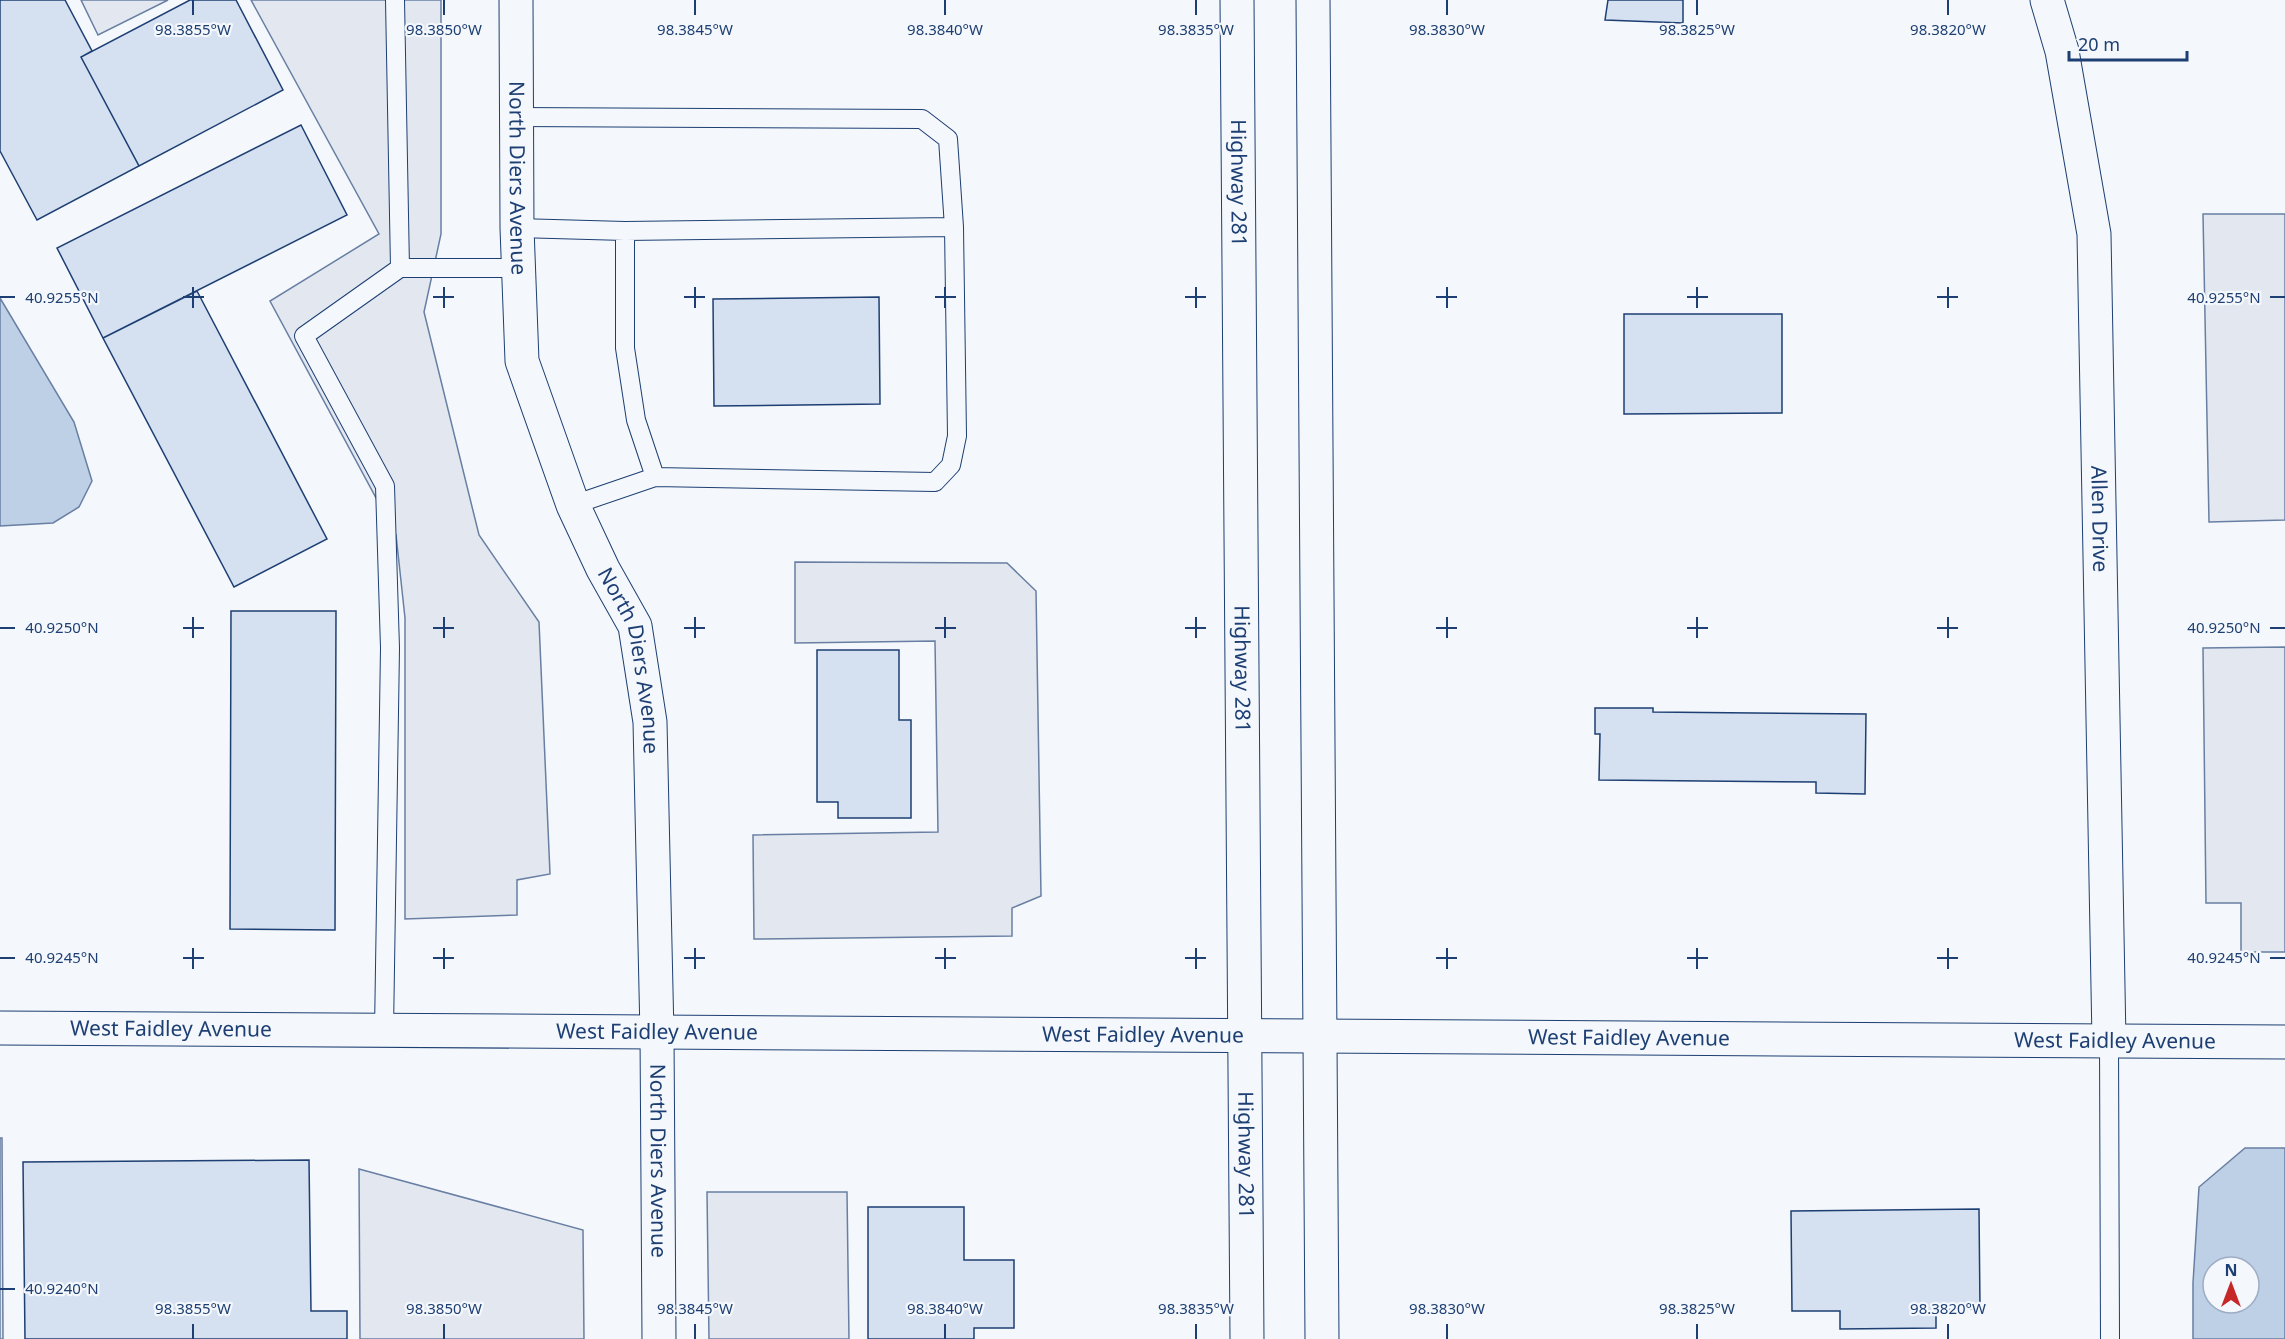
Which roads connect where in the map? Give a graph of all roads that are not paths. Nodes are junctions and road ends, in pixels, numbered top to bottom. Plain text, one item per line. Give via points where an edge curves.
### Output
1 (395, 0) edge
2 (516, 0) edge
3 (1237, 0) edge
4 (1313, 0) edge
5 (2047, 0) edge
6 (515, 117) junction
7 (954, 226) junction
8 (517, 228) junction
9 (625, 231) junction
10 (400, 268) junction
11 (519, 268) junction
12 (655, 477) junction
13 (573, 505) junction
14 (0, 1028) edge
15 (384, 1031) junction
16 (657, 1034) junction
17 (1321, 1034) junction
18 (1245, 1035) junction
19 (2109, 1041) junction
20 (2285, 1042) edge
21 (659, 1339) edge
22 (1247, 1339) edge
23 (1322, 1339) edge
24 (2110, 1339) edge

1 - 10 lane
2 - 6 main road, North Diers Avenue
3 - 18 main road, Highway 281
4 - 17 main road
5 - 19 main road, Allen Drive via 2062,51 2094,234
6 - 7 lane via 922,119 948,139
6 - 8 main road, North Diers Avenue
7 - 9 lane
7 - 12 lane via 957,436 951,465 935,482
8 - 9 lane
8 - 11 main road, North Diers Avenue
9 - 12 lane via 625,348 636,420
10 - 11 lane
10 - 15 lane via 304,336 385,486 390,648
11 - 13 main road, North Diers Avenue via 522,361
12 - 13 lane
13 - 16 main road, North Diers Avenue via 635,626 650,722
14 - 15 main road, West Faidley Avenue
15 - 16 main road, West Faidley Avenue
16 - 18 main road, West Faidley Avenue
16 - 21 main road, North Diers Avenue
17 - 18 main road, West Faidley Avenue
17 - 19 main road, West Faidley Avenue
17 - 23 main road
18 - 22 main road, Highway 281
19 - 20 main road, West Faidley Avenue
19 - 24 lane

